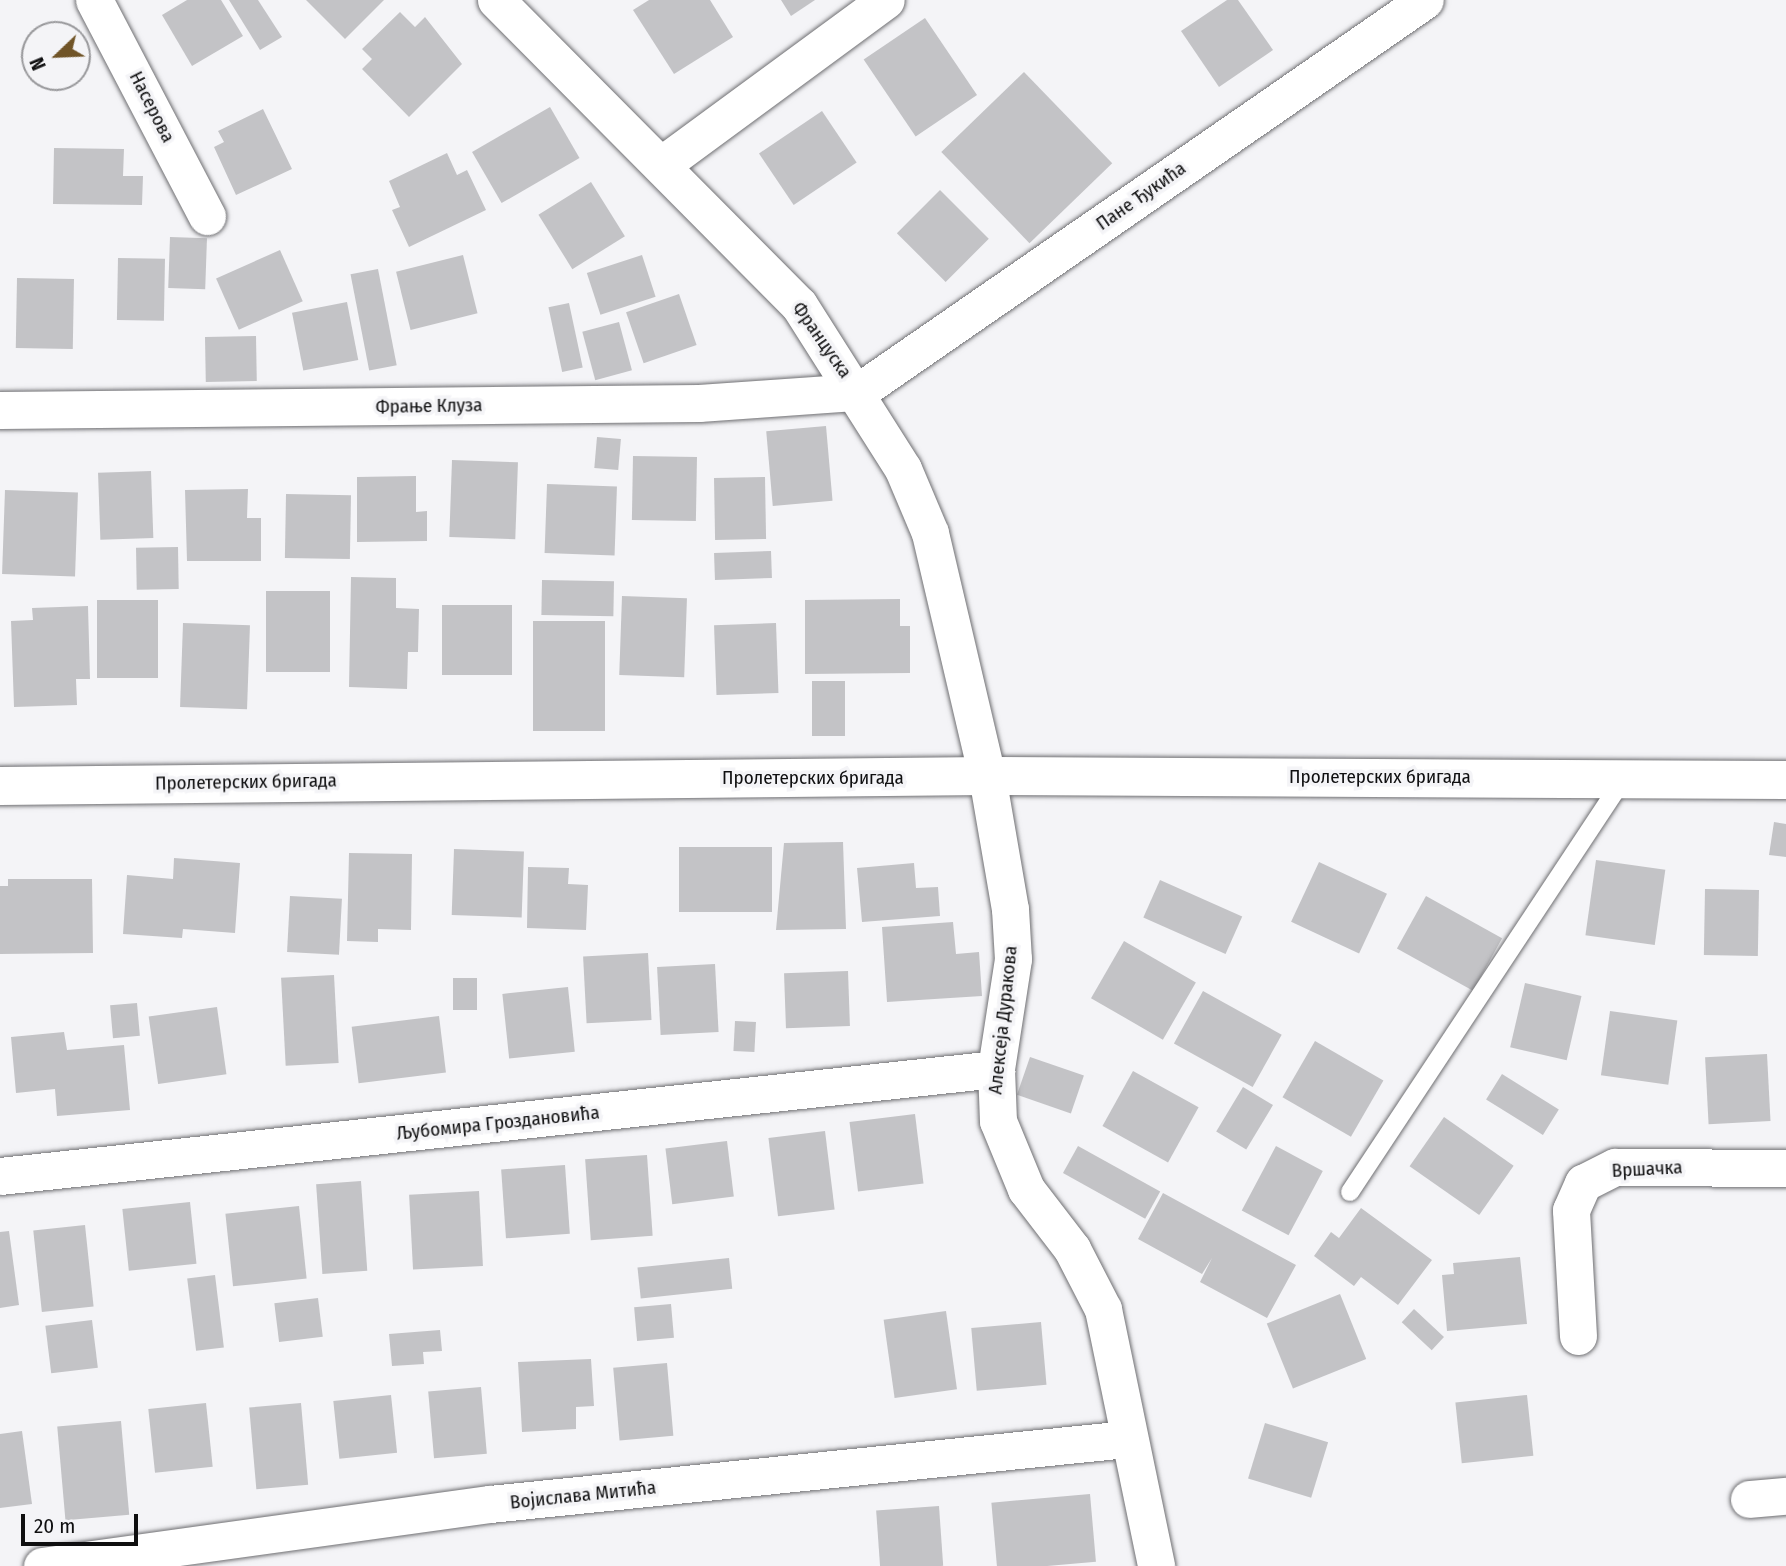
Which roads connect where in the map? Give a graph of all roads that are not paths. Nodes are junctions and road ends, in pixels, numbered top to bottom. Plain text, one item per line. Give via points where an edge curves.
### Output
1 (94, 0) edge
2 (496, 0) edge
3 (886, 0) edge
4 (1425, 0) edge
5 (664, 163) junction
6 (207, 216) dead end
7 (858, 392) junction
8 (0, 410) edge
9 (987, 776) junction
10 (1625, 778) junction
11 (1786, 780) edge
12 (0, 786) edge
13 (996, 1069) junction
14 (1786, 1168) edge
15 (0, 1177) edge
16 (1350, 1192) dead end
17 (1578, 1336) dead end
18 (1127, 1439) junction
19 (1786, 1496) edge
20 (1749, 1499) dead end
21 (42, 1566) edge
22 (1156, 1566) edge

1 - 6 street, Насерова
2 - 5 street, Француска
3 - 5 street
4 - 7 street, Пане Ђукића
5 - 7 street, Француска via 799,305
7 - 8 street, Фрање Клуза via 699,403
7 - 9 street, Француска via 903,469 930,533
9 - 10 street, Пролетерских бригада
9 - 12 street, Пролетерских бригада
9 - 13 street, Алексеја Дуракова via 1013,959
10 - 11 street, Пролетерских бригада
10 - 16 lane
13 - 15 street, Љубомира Гроздановића
13 - 18 street, Алексеја Дуракова via 998,1121 1026,1189 1072,1249 1103,1309
14 - 17 street, Вршачка via 1615,1167 1583,1183 1571,1210
18 - 21 street, Војислава Митића via 490,1504
18 - 22 street, Алексеја Дуракова
19 - 20 street

